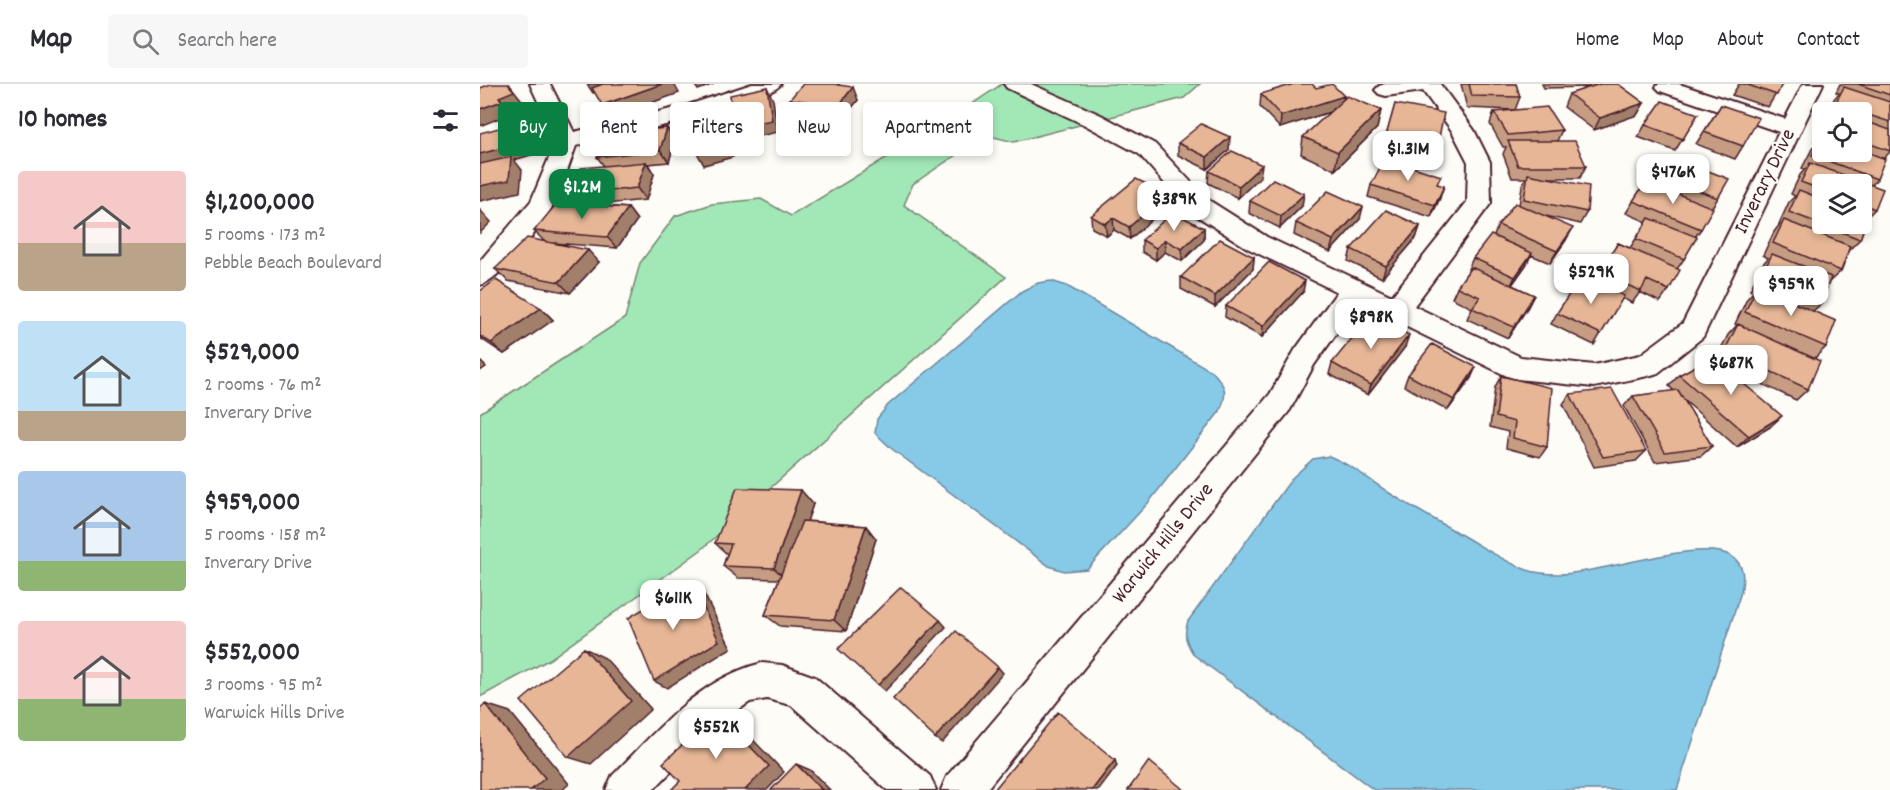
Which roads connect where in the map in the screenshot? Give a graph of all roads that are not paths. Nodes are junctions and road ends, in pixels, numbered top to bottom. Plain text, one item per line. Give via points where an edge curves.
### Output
1 (540, 84) edge
2 (771, 84) edge
3 (1014, 84) edge
4 (1428, 84) edge
5 (1813, 84) edge
6 (1667, 87) dead end
7 (1386, 90) dead end
8 (550, 102) edge
9 (1792, 129) junction
10 (568, 141) edge
11 (561, 156) edge
12 (480, 276) edge
13 (1354, 289) junction
14 (1396, 310) junction
15 (626, 790) edge
16 (916, 790) edge
17 (962, 790) edge

1 - 8 street
2 - 10 street via 684,114
3 - 13 street, Inverary Drive via 1147,149 1198,205 1258,243
4 - 7 street
4 - 14 street via 1463,130 1479,162 1479,203
5 - 9 street, Inverary Drive
6 - 9 street
9 - 14 street, Inverary Drive via 1693,330 1647,365 1594,376 1517,369
11 - 12 street via 542,204 498,260
13 - 14 street, Inverary Drive
13 - 17 street, Warwick Hills Drive via 1318,334 1280,402
15 - 16 street via 699,716 741,687 761,681 802,690

